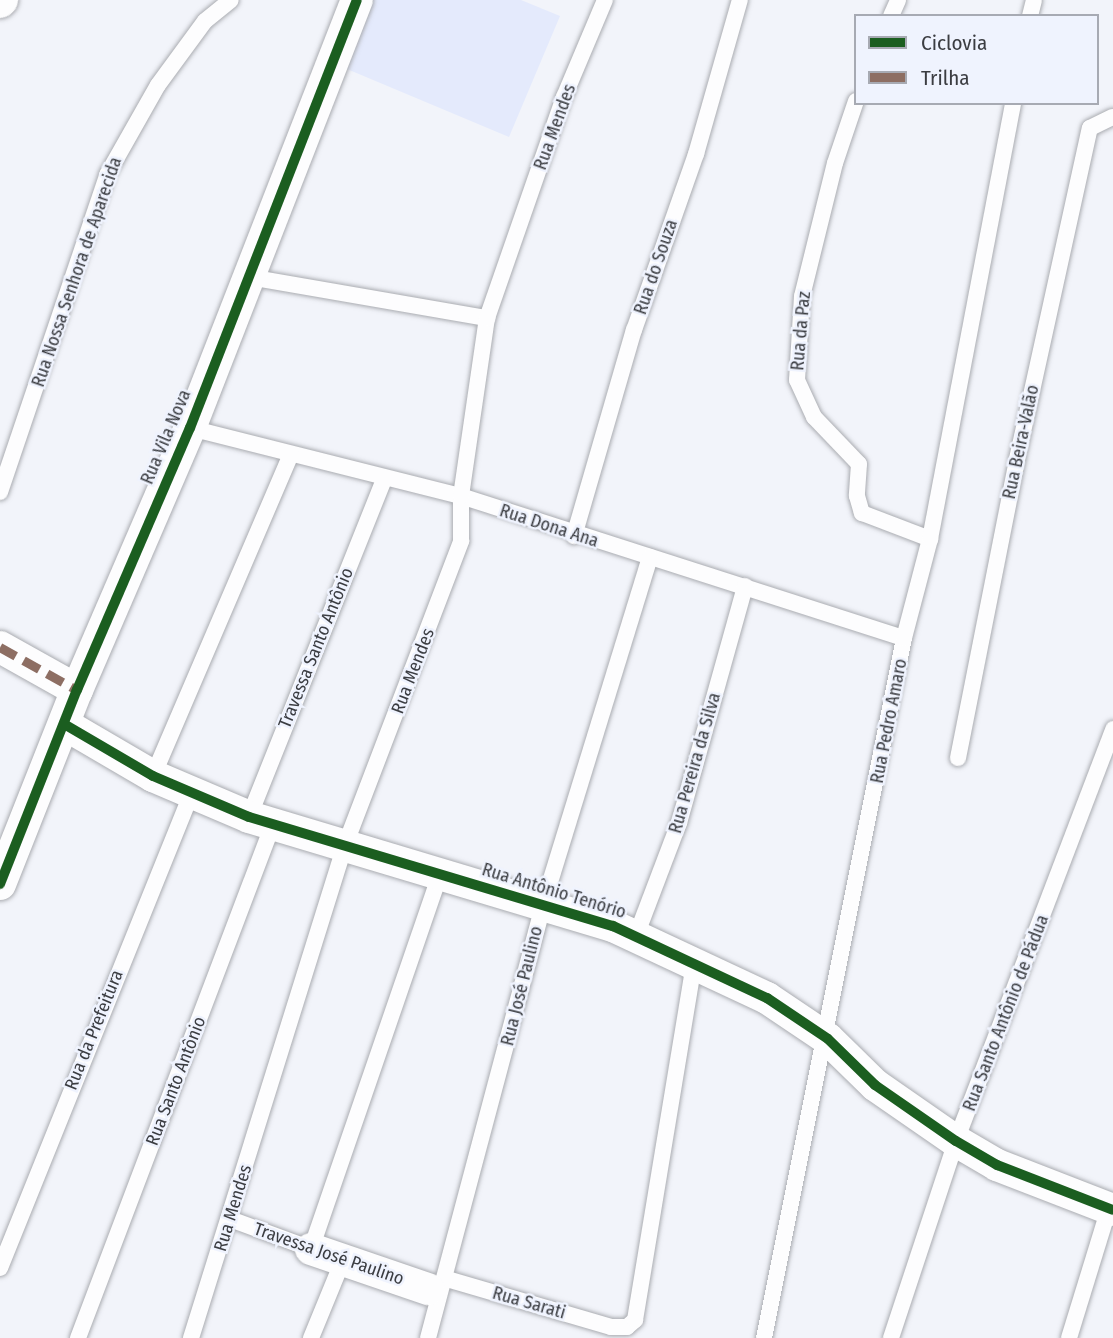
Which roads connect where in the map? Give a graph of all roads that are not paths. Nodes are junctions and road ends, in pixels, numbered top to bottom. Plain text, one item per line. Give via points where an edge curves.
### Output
1 (231, 0) edge
2 (605, 0) edge
3 (740, 0) edge
4 (347, 5) edge
5 (855, 105) edge
6 (1013, 105) edge
7 (1113, 117) edge
8 (249, 277) junction
9 (487, 318) junction
10 (190, 428) junction
11 (291, 454) junction
12 (384, 479) junction
13 (0, 492) edge
14 (461, 496) junction
15 (575, 536) junction
16 (930, 539) junction
17 (650, 557) junction
18 (745, 586) junction
19 (904, 638) junction
20 (0, 647) edge
21 (76, 690) junction
22 (64, 724) junction
23 (1113, 729) edge
24 (958, 758) dead end
25 (153, 776) junction
26 (192, 792) junction
27 (261, 820) junction
28 (344, 848) junction
29 (440, 875) junction
30 (0, 884) edge
31 (544, 905) junction
32 (636, 936) junction
33 (694, 964) junction
34 (828, 1039) junction
35 (956, 1142) junction
36 (1111, 1209) edge
37 (230, 1219) junction
38 (311, 1249) junction
39 (343, 1260) junction
40 (0, 1268) edge
41 (437, 1284) junction
42 (78, 1338) edge
43 (191, 1338) edge
44 (312, 1338) edge
45 (428, 1338) edge
46 (764, 1338) edge
47 (891, 1338) edge
48 (1069, 1338) edge

1 - 13 lane, Rua Nossa Senhora de Aparecida via 205,21 158,85 107,175
2 - 9 lane, Rua Mendes via 564,97
3 - 15 lane, Rua do Souza via 696,154 634,330
4 - 8 street, Rua Vila Nova
5 - 16 lane, Rua da Paz via 835,163 802,296 797,380 802,400 814,418 859,464 857,496 862,513
6 - 16 lane, Rua Pedro Amaro
7 - 24 lane, Rua Beira-Valão via 1090,128 1017,459
8 - 9 lane
8 - 10 street, Rua Vila Nova
9 - 14 lane, Rua Mendes
10 - 11 lane, Rua Dona Ana
10 - 21 street, Rua Vila Nova
11 - 12 lane, Rua Dona Ana
11 - 25 lane
12 - 14 lane, Rua Dona Ana
12 - 27 lane, Travessa Santo Antônio
14 - 15 lane, Rua Dona Ana
14 - 28 lane, Rua Mendes via 463,530 452,571
15 - 17 lane, Rua Dona Ana
16 - 19 lane, Rua Pedro Amaro
17 - 18 lane, Rua Dona Ana
17 - 31 lane, Rua José Paulino
18 - 19 lane, Rua Dona Ana
18 - 32 lane, Rua Pereira da Silva via 679,823
19 - 34 lane, Rua Pedro Amaro
20 - 21 street
21 - 22 street, Rua Vila Nova
22 - 25 street, Rua Antônio Tenório
22 - 30 street, Rua Vila Nova
23 - 35 lane, Rua Santo Antônio de Pádua
25 - 26 street, Rua Antônio Tenório
26 - 27 street, Rua Antônio Tenório
26 - 40 lane, Rua da Prefeitura
27 - 28 street, Rua Antônio Tenório
27 - 42 lane, Rua Santo Antônio
28 - 29 street, Rua Antônio Tenório
28 - 37 lane, Rua Mendes
29 - 31 street, Rua Antônio Tenório
29 - 38 lane
31 - 32 street, Rua Antônio Tenório
31 - 41 lane, Rua José Paulino
32 - 33 street, Rua Antônio Tenório
33 - 34 street, Rua Antônio Tenório via 767,998
33 - 41 lane, Rua Sarati via 641,1308 627,1327 611,1327
34 - 35 street, Rua Antônio Tenório via 876,1085
34 - 46 lane, Rua Pedro Amaro
35 - 36 street, Rua Antônio Tenório via 997,1165
35 - 47 lane, Rua Santo Antônio de Pádua
36 - 48 lane
37 - 38 lane, Travessa José Paulino
37 - 43 lane, Rua Mendes
38 - 39 street, Travessa José Paulino
39 - 41 street, Travessa José Paulino
39 - 44 lane
41 - 45 lane, Rua José Paulino

